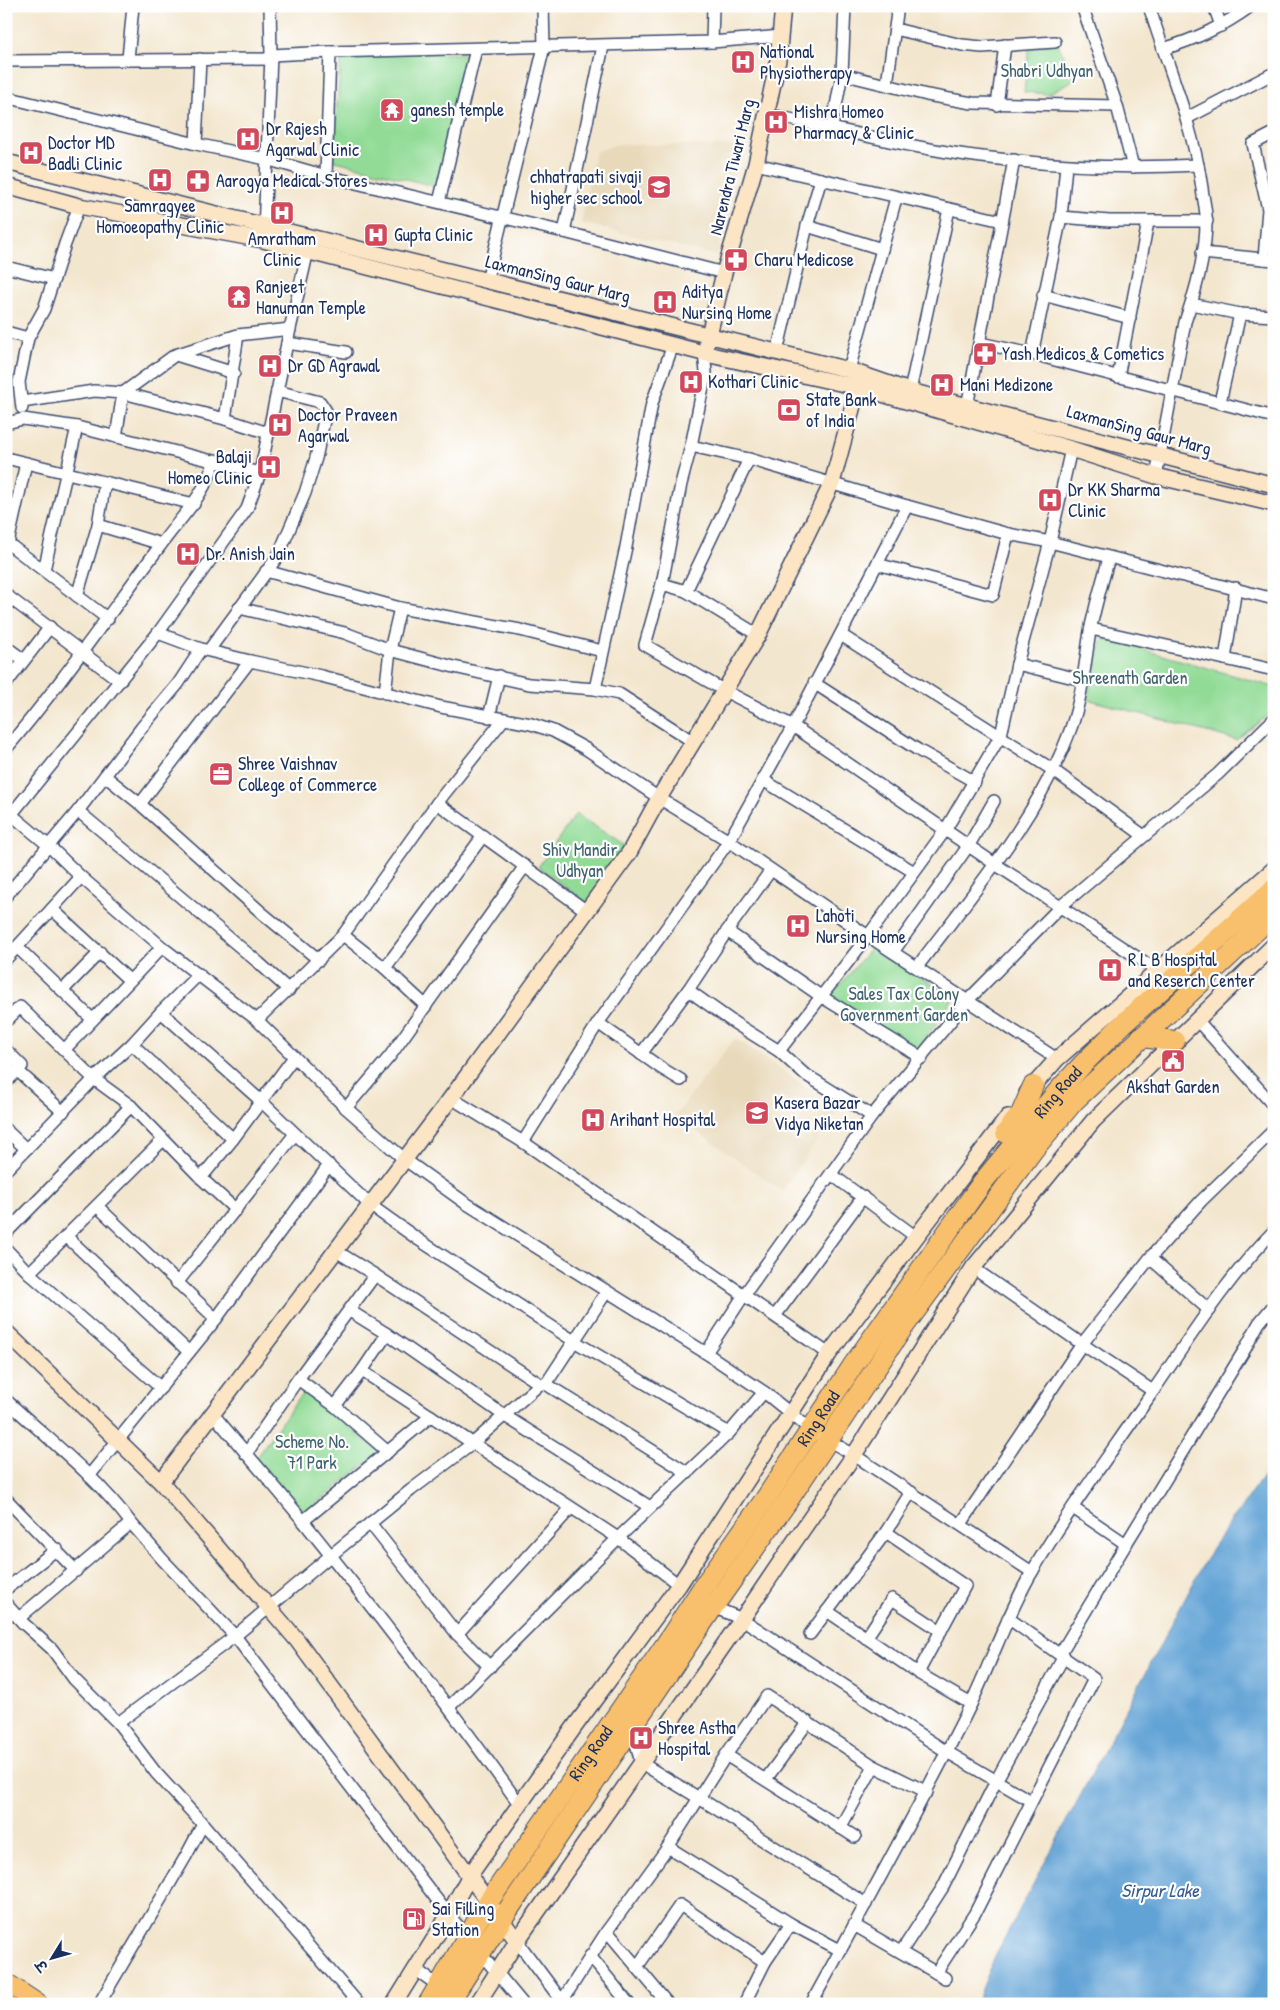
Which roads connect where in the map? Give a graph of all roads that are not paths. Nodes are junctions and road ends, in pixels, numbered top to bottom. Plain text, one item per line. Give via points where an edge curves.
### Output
1 (132, 6) edge
2 (270, 6) edge
3 (543, 6) edge
4 (713, 6) edge
5 (782, 6) edge
6 (846, 6) edge
7 (898, 6) edge
8 (1082, 6) edge
9 (1148, 6) edge
10 (1214, 6) edge
11 (1251, 6) edge
12 (1221, 26) junction
13 (895, 29) junction
14 (781, 36) junction
15 (712, 42) junction
16 (1055, 42) dead end
17 (1005, 45) junction
18 (544, 46) junction
19 (603, 46) junction
20 (476, 49) junction
21 (1162, 49) junction
22 (330, 52) junction
23 (271, 57) junction
24 (128, 59) junction
25 (200, 59) junction
26 (6, 61) edge
27 (1274, 73) edge
28 (842, 74) junction
29 (887, 84) junction
30 (6, 97) edge
31 (997, 105) junction
32 (1117, 106) junction
33 (765, 114) junction
34 (1187, 118) junction
35 (832, 127) junction
36 (1274, 133) edge
37 (196, 144) junction
38 (266, 159) junction
39 (1014, 160) junction
40 (6, 162) edge
41 (756, 164) junction
42 (1198, 165) junction
43 (1066, 166) junction
44 (1133, 167) junction
45 (326, 176) junction
46 (821, 179) junction
47 (6, 186) edge
48 (896, 198) junction
49 (439, 202) junction
50 (79, 206) junction
51 (949, 209) junction
52 (1271, 209) edge
53 (502, 217) junction
54 (1061, 217) junction
55 (1002, 221) junction
56 (1206, 221) junction
57 (1148, 222) junction
58 (807, 226) junction
59 (564, 232) junction
60 (264, 234) junction
61 (309, 245) junction
62 (882, 249) junction
63 (1202, 253) junction
64 (1269, 260) edge
65 (6, 267) edge
66 (724, 272) junction
67 (54, 279) junction
68 (487, 281) junction
69 (1043, 295) junction
70 (1191, 304) junction
71 (1240, 314) junction
72 (1274, 316) edge
73 (1130, 318) junction
74 (290, 329) junction
75 (6, 332) edge
76 (238, 335) junction
77 (709, 335) junction
78 (28, 338) junction
79 (287, 342) junction
80 (980, 343) junction
81 (673, 345) junction
82 (346, 352) dead end
83 (777, 352) junction
84 (704, 353) junction
85 (1032, 354) junction
86 (175, 355) junction
87 (849, 370) junction
88 (234, 373) junction
89 (1118, 377) junction
90 (858, 387) junction
91 (910, 391) junction
92 (1170, 391) junction
93 (277, 392) junction
94 (123, 393) junction
95 (22, 402) junction
96 (1220, 402) junction
97 (966, 412) junction
98 (1274, 417) edge
99 (225, 419) junction
100 (23, 420) junction
101 (6, 423) edge
102 (77, 427) junction
103 (268, 433) junction
104 (116, 437) junction
105 (691, 446) junction
106 (1071, 449) junction
107 (1158, 454) junction
108 (6, 458) edge
109 (749, 459) junction
110 (215, 460) junction
111 (26, 464) junction
112 (66, 472) junction
113 (260, 472) junction
114 (1156, 476) junction
115 (105, 482) junction
116 (832, 483) junction
117 (1274, 485) edge
118 (194, 504) junction
119 (1274, 504) edge
120 (907, 506) junction
121 (98, 525) junction
122 (1008, 534) junction
123 (1050, 542) junction
124 (7, 543) edge
125 (161, 544) junction
126 (1108, 558) junction
127 (877, 564) junction
128 (44, 570) junction
129 (266, 571) junction
130 (662, 584) junction
131 (1236, 588) junction
132 (686, 591) junction
133 (6, 595) edge
134 (77, 596) junction
135 (1274, 599) edge
136 (239, 608) junction
137 (400, 608) junction
138 (108, 619) junction
139 (50, 627) junction
140 (1091, 628) junction
141 (158, 633) junction
142 (841, 634) junction
143 (758, 635) junction
144 (6, 647) edge
145 (205, 650) junction
146 (390, 650) junction
147 (602, 651) junction
148 (83, 652) junction
149 (1225, 659) junction
150 (24, 660) junction
151 (250, 662) junction
152 (1017, 664) junction
153 (1274, 670) edge
154 (499, 676) junction
155 (120, 680) junction
156 (1082, 680) junction
157 (6, 684) edge
158 (814, 684) junction
159 (594, 689) junction
160 (725, 692) junction
161 (385, 693) junction
162 (489, 717) junction
163 (1274, 719) edge
164 (503, 720) junction
165 (793, 726) junction
166 (1001, 736) junction
167 (692, 742) junction
168 (6, 749) edge
169 (1053, 770) junction
170 (105, 776) junction
171 (764, 780) junction
172 (975, 782) junction
173 (659, 798) junction
174 (994, 801) dead end
175 (437, 803) junction
176 (140, 804) junction
177 (78, 811) junction
178 (9, 818) edge
179 (946, 829) junction
180 (483, 836) junction
181 (1144, 836) junction
182 (729, 841) junction
183 (968, 845) junction
184 (49, 846) junction
185 (995, 864) junction
186 (525, 866) junction
187 (1274, 869) edge
188 (771, 870) junction
189 (914, 872) junction
190 (80, 877) junction
191 (1274, 889) edge
192 (6, 896) edge
193 (1061, 906) junction
194 (52, 909) junction
195 (588, 912) junction
196 (1274, 914) edge
197 (727, 931) junction
198 (343, 935) junction
199 (868, 936) junction
200 (17, 947) junction
201 (162, 947) junction
202 (1272, 949) edge
203 (100, 952) junction
204 (893, 952) junction
205 (6, 959) edge
206 (320, 960) junction
207 (917, 967) junction
208 (385, 968) junction
209 (1158, 971) junction
210 (199, 974) junction
211 (129, 980) junction
212 (63, 990) junction
213 (289, 990) junction
214 (688, 990) junction
215 (822, 997) junction
216 (968, 1000) junction
217 (426, 1006) junction
218 (160, 1012) junction
219 (92, 1019) junction
220 (257, 1020) junction
221 (1197, 1020) junction
222 (6, 1022) edge
223 (598, 1022) junction
224 (1142, 1037) junction
225 (1175, 1042) junction
226 (132, 1044) junction
227 (65, 1049) junction
228 (6, 1050) edge
229 (779, 1051) junction
230 (641, 1054) junction
231 (294, 1058) junction
232 (922, 1058) junction
233 (1057, 1059) junction
234 (18, 1071) junction
235 (94, 1079) junction
236 (681, 1080) dead end
237 (6, 1082) edge
238 (1033, 1086) junction
239 (451, 1098) junction
240 (261, 1101) junction
241 (130, 1106) junction
242 (1274, 1106) edge
243 (346, 1108) junction
244 (63, 1112) junction
245 (872, 1116) junction
246 (6, 1130) edge
247 (1274, 1130) edge
248 (295, 1134) junction
249 (233, 1139) junction
250 (163, 1140) junction
251 (523, 1142) junction
252 (26, 1149) junction
253 (404, 1159) junction
254 (329, 1165) junction
255 (6, 1170) edge
256 (831, 1174) junction
257 (202, 1178) junction
258 (982, 1182) junction
259 (863, 1197) junction
260 (370, 1205) junction
261 (96, 1206) junction
262 (236, 1210) junction
263 (1274, 1232) edge
264 (6, 1233) edge
265 (66, 1236) junction
266 (916, 1237) junction
267 (6, 1250) edge
268 (336, 1252) junction
269 (1150, 1258) junction
270 (973, 1268) junction
271 (29, 1274) junction
272 (375, 1275) junction
273 (177, 1283) junction
274 (607, 1291) junction
275 (744, 1295) junction
276 (1274, 1305) edge
277 (1209, 1310) junction
278 (350, 1311) junction
279 (775, 1316) junction
280 (216, 1319) junction
281 (387, 1334) junction
282 (8, 1335) edge
283 (574, 1340) junction
284 (1082, 1344) junction
285 (189, 1352) junction
286 (706, 1353) junction
287 (828, 1354) junction
288 (362, 1371) junction
289 (298, 1379) junction
290 (543, 1384) junction
291 (161, 1388) junction
292 (1153, 1391) junction
293 (764, 1392) junction
294 (6, 1400) edge
295 (335, 1406) junction
296 (213, 1414) junction
297 (791, 1414) junction
298 (431, 1416) junction
299 (505, 1416) junction
300 (729, 1433) junction
301 (820, 1435) junction
302 (120, 1440) junction
303 (472, 1444) junction
304 (388, 1452) junction
305 (246, 1454) junction
306 (854, 1455) junction
307 (688, 1473) junction
308 (89, 1476) junction
309 (161, 1482) junction
310 (911, 1492) junction
311 (6, 1499) edge
312 (650, 1507) junction
313 (571, 1508) junction
314 (1073, 1508) junction
315 (303, 1521) junction
316 (131, 1523) junction
317 (370, 1523) junction
318 (961, 1524) junction
319 (886, 1532) junction
320 (618, 1538) junction
321 (1126, 1544) junction
322 (57, 1549) junction
323 (330, 1556) junction
324 (76, 1570) junction
325 (1032, 1572) junction
326 (679, 1585) junction
327 (6, 1589) edge
328 (6, 1604) edge
329 (713, 1607) junction
330 (269, 1608) junction
331 (827, 1611) junction
332 (20, 1618) junction
333 (1008, 1618) junction
334 (742, 1619) junction
335 (941, 1631) junction
336 (457, 1634) junction
337 (810, 1634) dead end
338 (235, 1636) junction
339 (866, 1638) junction
340 (1062, 1655) junction
341 (490, 1668) junction
342 (918, 1673) junction
343 (971, 1704) junction
344 (449, 1707) junction
345 (808, 1722) junction
346 (118, 1723) junction
347 (632, 1728) junction
348 (947, 1752) junction
349 (726, 1755) junction
350 (641, 1763) junction
351 (874, 1766) junction
352 (766, 1779) junction
353 (996, 1781) junction
354 (927, 1792) junction
355 (699, 1798) junction
356 (1031, 1801) junction
357 (520, 1806) junction
358 (203, 1824) junction
359 (840, 1828) junction
360 (855, 1836) dead end
361 (668, 1847) junction
362 (470, 1875) junction
363 (489, 1901) junction
364 (866, 1904) junction
365 (448, 1914) junction
366 (502, 1919) junction
367 (791, 1924) junction
368 (854, 1925) junction
369 (607, 1931) junction
370 (467, 1937) junction
371 (517, 1941) junction
372 (840, 1950) junction
373 (901, 1952) junction
374 (481, 1953) junction
375 (590, 1956) junction
376 (766, 1962) junction
377 (637, 1966) junction
378 (415, 1969) junction
379 (496, 1971) junction
380 (6, 1982) edge
381 (444, 1995) edge
382 (563, 2002) edge
383 (39, 2004) edge
384 (99, 2004) edge
385 (359, 2004) edge
386 (394, 2004) edge
387 (428, 2004) edge
388 (477, 2004) edge
389 (523, 2004) edge
390 (629, 2004) edge
391 (668, 2004) edge
392 (744, 2004) edge
393 (811, 2004) edge

1 - 24 street
2 - 23 street
3 - 18 street
4 - 15 street
5 - 14 street, Narendra Tiwari Marg
6 - 28 street
7 - 13 street
8 - 32 street
9 - 21 street
10 - 12 street
11 - 12 street
12 - 21 street via 1195,39
13 - 17 street via 962,45
13 - 29 street
14 - 15 street
14 - 33 street, Narendra Tiwari Marg
15 - 19 street
16 - 17 street
17 - 31 street
18 - 19 street
18 - 20 street
18 - 53 street
19 - 59 street
20 - 22 street
20 - 49 street
21 - 34 street
22 - 23 street
22 - 45 street
23 - 25 street
23 - 38 street
24 - 25 street
24 - 26 street
25 - 37 street
27 - 34 street
28 - 29 street
28 - 35 street
29 - 31 street via 972,104
30 - 37 street
31 - 32 street
32 - 44 street
33 - 35 street
33 - 41 street, Narendra Tiwari Marg
34 - 42 street
35 - 39 street via 915,146
36 - 52 street via 1253,144
37 - 38 street
38 - 45 street
38 - 60 street
39 - 43 street
39 - 55 street
40 - 60 street, LaxmanSing Gaur Marg
41 - 46 street
41 - 66 street, Narendra Tiwari Marg
42 - 44 street
42 - 56 street
43 - 44 street
43 - 54 street
45 - 49 street
46 - 48 street
46 - 58 street
47 - 50 street, LaxmanSing Gaur Marg
48 - 51 street
48 - 62 street
49 - 53 street
50 - 60 street, LaxmanSing Gaur Marg
50 - 67 street
51 - 55 street
51 - 91 street
52 - 64 street
53 - 59 street
53 - 68 street
54 - 57 street
54 - 69 street
55 - 80 street
56 - 57 street
56 - 63 street
57 - 73 street
58 - 62 street
58 - 83 street
59 - 66 street
60 - 61 street, LaxmanSing Gaur Marg
61 - 68 street, LaxmanSing Gaur Marg
61 - 74 street
61 - 81 street, LaxmanSing Gaur Marg
62 - 87 street
63 - 64 street
63 - 70 street
65 - 67 street
66 - 77 street, Narendra Tiwari Marg
67 - 78 street via 44,309
68 - 77 street, LaxmanSing Gaur Marg
69 - 73 street
69 - 85 street
70 - 71 street
70 - 92 street
71 - 72 street
71 - 96 street
73 - 89 street
74 - 76 street
74 - 79 street
75 - 78 street
76 - 86 street
76 - 88 street
77 - 83 street, LaxmanSing Gaur Marg
77 - 84 street, Narendra Tiwari Marg
78 - 95 street via 18,382
79 - 82 street
79 - 93 street
80 - 85 street
80 - 97 street
81 - 84 street, LaxmanSing Gaur Marg
81 - 147 street via 652,403 626,547
83 - 87 street, LaxmanSing Gaur Marg
84 - 90 street, LaxmanSing Gaur Marg
84 - 105 street via 706,372
85 - 89 street
86 - 88 street
86 - 94 street
87 - 91 street, LaxmanSing Gaur Marg
88 - 99 street
89 - 92 street
90 - 97 street, LaxmanSing Gaur Marg
90 - 116 street
91 - 97 street, LaxmanSing Gaur Marg
92 - 96 street
92 - 107 street
93 - 103 street
93 - 129 street via 320,402 326,411 316,458 299,510 278,556
94 - 95 street via 94,391
94 - 99 street
94 - 104 street
95 - 100 street
96 - 98 street
97 - 106 street, LaxmanSing Gaur Marg
97 - 107 street, LaxmanSing Gaur Marg
99 - 103 street
100 - 101 street
100 - 102 street
102 - 104 street
102 - 112 street
103 - 113 street
104 - 110 street
105 - 109 street
105 - 130 street
106 - 114 street, LaxmanSing Gaur Marg
106 - 123 street
107 - 114 street
107 - 117 street, LaxmanSing Gaur Marg
108 - 111 street
109 - 116 street
109 - 132 street
110 - 113 street
110 - 118 street
111 - 112 street
111 - 124 street
112 - 115 street
112 - 128 street
113 - 141 street via 247,509
114 - 119 street, LaxmanSing Gaur Marg
115 - 118 street
115 - 121 street
116 - 120 street
116 - 143 street
118 - 125 street
120 - 122 street
120 - 127 street
121 - 125 street
121 - 134 street
122 - 123 street
122 - 127 street via 993,595
123 - 126 street
123 - 152 street
124 - 128 street
125 - 138 street
126 - 131 street
126 - 140 street
127 - 142 street
128 - 134 street
129 - 136 street
129 - 137 street
130 - 132 street
130 - 160 street via 645,645
131 - 135 street
131 - 149 street
132 - 143 street
133 - 139 street
134 - 138 street
136 - 145 street
136 - 146 street via 345,633
137 - 146 street
137 - 147 street via 520,630
138 - 148 street
139 - 148 street
139 - 150 street
140 - 149 street
140 - 156 street
141 - 145 street
141 - 155 street
142 - 158 street
142 - 166 street
143 - 160 street
144 - 150 street
145 - 151 street
145 - 170 street
146 - 154 street
146 - 161 street
147 - 159 street
148 - 155 street
148 - 168 street
149 - 153 street
150 - 157 street
151 - 161 street
151 - 176 street
152 - 156 street
152 - 166 street
154 - 159 street via 529,684
154 - 162 street
155 - 178 street
156 - 169 street via 1072,727
158 - 165 street
158 - 172 street
159 - 167 street via 619,694
160 - 165 street
160 - 167 street
161 - 162 street
162 - 164 street
163 - 181 street via 1218,774
164 - 173 street via 553,731
164 - 175 street
165 - 171 street
165 - 179 street
166 - 169 street
166 - 172 street
167 - 173 street
169 - 181 street
169 - 185 street
170 - 176 street
170 - 177 street
171 - 182 street
171 - 189 street
172 - 179 street
173 - 182 street
173 - 195 street via 629,853
174 - 183 street
175 - 180 street
175 - 198 street
176 - 206 street
177 - 184 street
177 - 213 street
178 - 184 street
179 - 183 street
179 - 189 street
180 - 186 street
180 - 208 street
181 - 193 street
182 - 188 street
182 - 223 street
183 - 185 street
183 - 204 street
184 - 190 street
184 - 192 street
185 - 193 street
185 - 207 street
186 - 195 street
186 - 217 street
187 - 209 street
188 - 197 street
188 - 199 street
189 - 199 street
190 - 194 street
190 - 201 street
191 - 258 highway, Ring Road via 1125,1022 1064,1084
193 - 209 street
193 - 216 street
194 - 200 street
194 - 203 street
195 - 239 street
196 - 224 highway, Ring Road
197 - 214 street
197 - 215 street
198 - 206 street
198 - 208 street
199 - 204 street
199 - 215 street
200 - 205 street
200 - 212 street
201 - 210 street
201 - 211 street
202 - 221 street
203 - 211 street
203 - 212 street
204 - 207 street
206 - 213 street
207 - 216 street
208 - 217 street
209 - 233 street
210 - 218 street
210 - 220 street
211 - 219 street
212 - 219 street
213 - 220 street
214 - 229 street
214 - 230 street
215 - 229 street
215 - 232 street
216 - 232 street
216 - 233 street
217 - 243 street via 390,1056
218 - 226 street
218 - 240 street
219 - 227 street
220 - 231 street
221 - 225 street
221 - 242 street
222 - 227 street via 20,1007
223 - 230 street
223 - 251 street
224 - 225 highway
224 - 301 highway, Ring Road via 1074,1101 1033,1150
225 - 270 street via 1093,1121
226 - 235 street
226 - 249 street
227 - 235 street
228 - 234 street via 22,1066
229 - 245 street via 803,1073
230 - 236 street
231 - 240 street
231 - 243 street
232 - 245 street
233 - 238 street
234 - 237 street
234 - 244 street
235 - 241 street
235 - 244 street
238 - 258 highway via 1022,1114 985,1158
238 - 266 street
239 - 251 street
239 - 253 street
240 - 248 street
240 - 249 street
241 - 250 street
241 - 264 street
243 - 253 street
244 - 252 street
245 - 256 street
246 - 252 street
247 - 269 street via 1201,1201
248 - 254 street
248 - 262 street
249 - 257 street
250 - 257 street
250 - 261 street
251 - 275 street
252 - 255 street
253 - 260 street
253 - 274 street via 464,1202
254 - 260 street
254 - 280 street
256 - 259 street
256 - 275 street
257 - 262 street
258 - 301 highway, Ring Road via 854,1364
259 - 266 street
259 - 279 street
260 - 268 street
260 - 283 street
261 - 265 street
261 - 273 street
262 - 273 street
263 - 277 street via 1258,1247
265 - 271 street
265 - 285 street
266 - 287 street
267 - 271 street
268 - 272 street
268 - 296 street
269 - 277 street
269 - 284 street
270 - 284 street
270 - 306 street
271 - 291 street
272 - 278 street
272 - 290 street
273 - 280 street
274 - 283 street
274 - 286 street
275 - 279 street
275 - 286 street
276 - 321 street via 1259,1323
277 - 292 street
278 - 281 street
278 - 289 street
279 - 287 street
280 - 285 street
281 - 288 street
281 - 299 street
282 - 302 street
283 - 290 street
283 - 300 street
284 - 292 street
284 - 318 street
285 - 291 street
286 - 293 street
287 - 297 street
288 - 295 street
288 - 298 street
289 - 295 street
289 - 305 street
290 - 299 street
290 - 307 street
291 - 302 street
292 - 314 street
293 - 297 street
293 - 300 street
294 - 308 street
295 - 304 street
296 - 305 street
296 - 309 street
297 - 301 street
297 - 326 street
298 - 303 street
298 - 304 street
299 - 303 street
299 - 312 street
300 - 307 street
301 - 306 street
301 - 329 highway, Ring Road
301 - 363 highway, Ring Road via 768,1495 704,1584
302 - 308 street
302 - 309 street
303 - 313 street
303 - 317 street
304 - 315 street
305 - 315 street
306 - 310 street
306 - 334 street
307 - 312 street
308 - 316 street via 114,1500
309 - 330 street
310 - 318 street
310 - 319 street
311 - 322 street
312 - 320 street
313 - 320 street
313 - 336 street
314 - 321 street
314 - 325 street
315 - 323 street
316 - 324 street
316 - 338 street
317 - 323 street
317 - 336 street
318 - 325 street
319 - 331 street
319 - 335 street via 965,1586
320 - 326 street
320 - 341 street
321 - 340 street
322 - 324 street
322 - 327 street
323 - 330 street
323 - 344 street
324 - 332 street
325 - 333 street
326 - 357 street
328 - 332 street
329 - 334 street
329 - 347 highway, Ring Road
330 - 338 street
330 - 362 street via 298,1640
331 - 337 street
331 - 339 street
332 - 346 street
333 - 340 street
333 - 343 street
334 - 348 street
334 - 350 street
335 - 339 street via 892,1599
335 - 342 street
336 - 341 street
338 - 346 street
338 - 365 street
339 - 342 street
340 - 353 street
340 - 356 street via 1094,1679
341 - 344 street
342 - 343 street
343 - 348 street
344 - 357 street
345 - 349 street via 767,1696
345 - 351 street
345 - 352 street
346 - 358 street via 156,1773
347 - 350 street
347 - 366 highway, Ring Road
348 - 353 street
348 - 354 street
349 - 352 street
349 - 355 street
350 - 355 street
350 - 371 street
351 - 354 street
351 - 359 street
352 - 359 street
353 - 356 street
353 - 373 street via 943,1887
354 - 364 street
355 - 361 street
355 - 364 street
356 - 373 street via 941,1975
357 - 362 street
358 - 384 street
358 - 385 street
359 - 360 street
361 - 367 street
361 - 369 street
362 - 363 street
362 - 365 street
363 - 366 street
363 - 370 highway, Ring Road
364 - 368 street
365 - 370 street
365 - 378 street
366 - 371 street
366 - 374 highway, Ring Road
367 - 372 street
367 - 376 street
368 - 372 street
368 - 373 street
369 - 375 street
369 - 377 street
370 - 374 street
370 - 381 highway, Ring Road
371 - 379 street
371 - 382 street
372 - 393 street
374 - 379 street
374 - 381 highway, Ring Road
375 - 382 street
375 - 390 street
376 - 377 street via 680,1905
376 - 392 street
377 - 391 street
378 - 381 street
378 - 386 street
379 - 388 street
379 - 389 street
380 - 383 main road
381 - 387 highway, Ring Road

